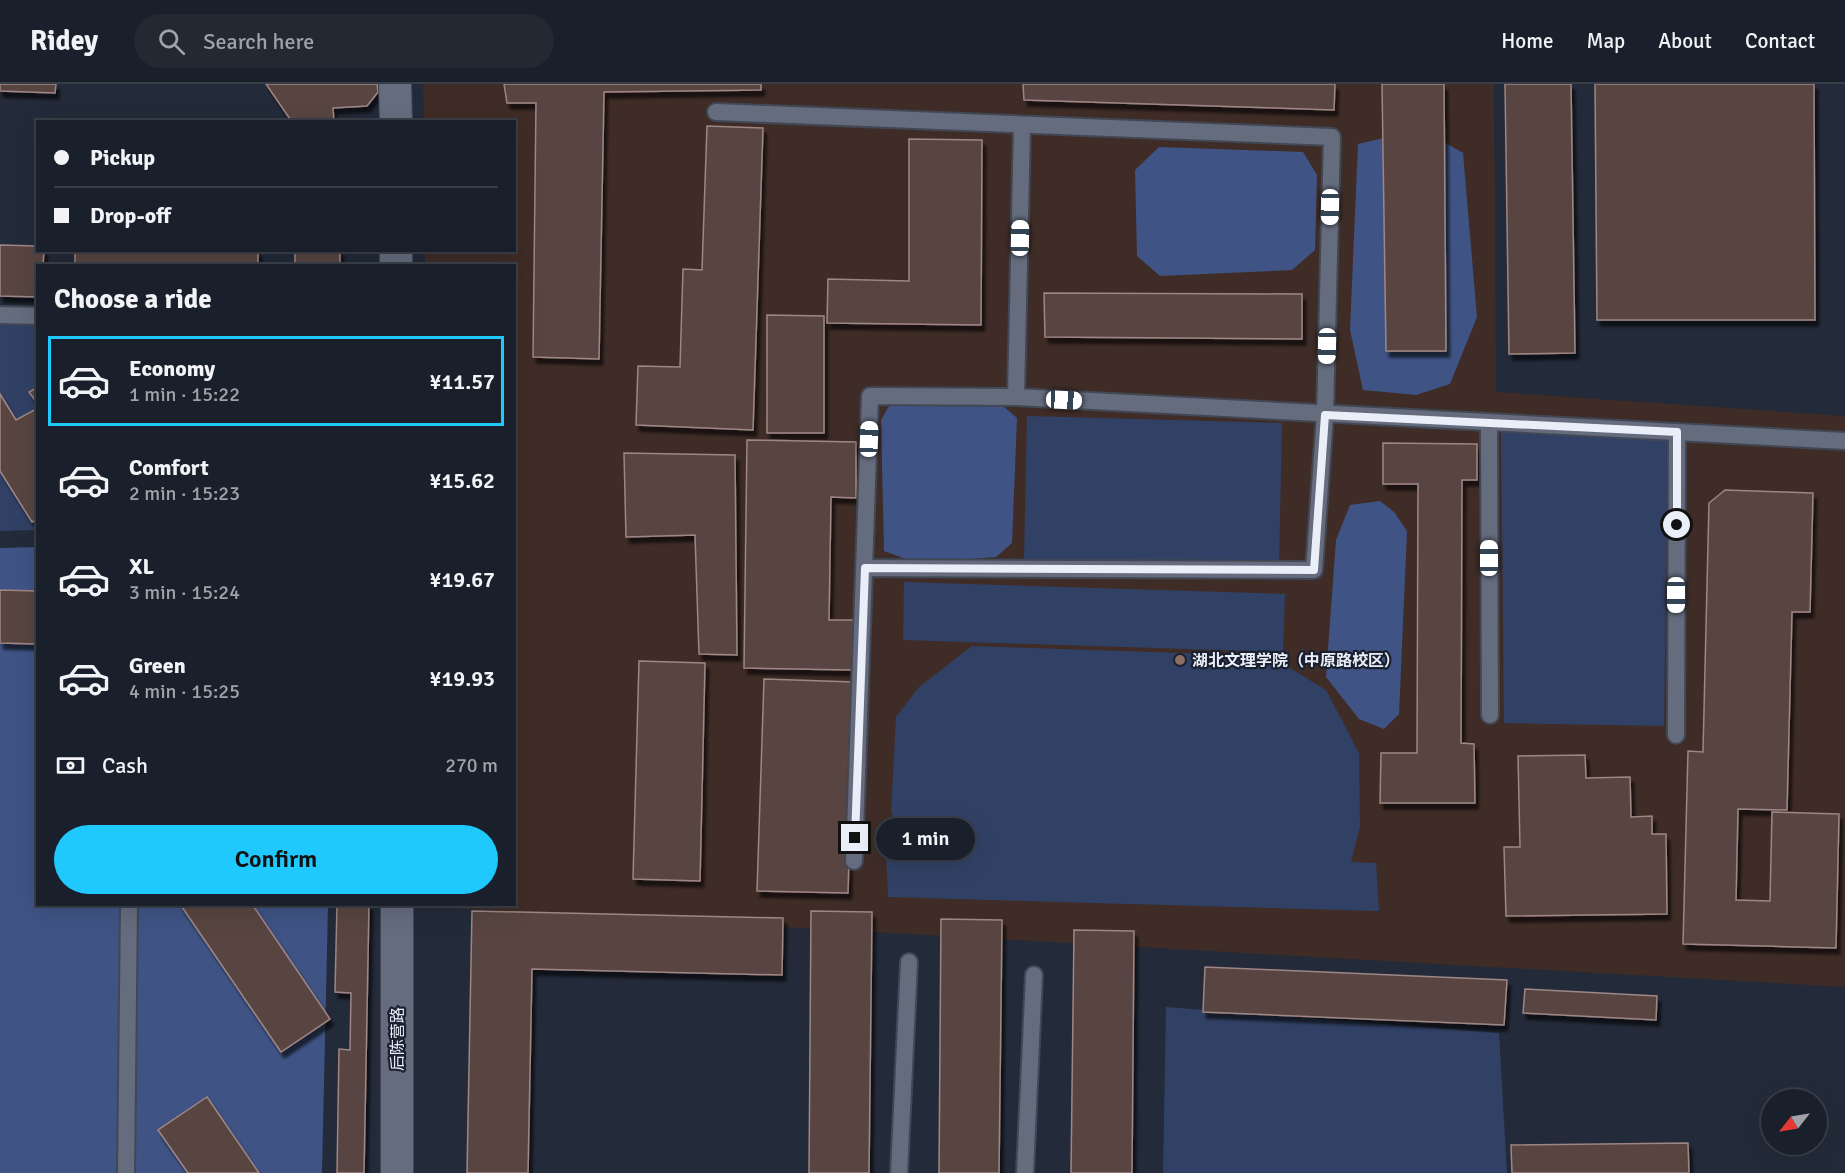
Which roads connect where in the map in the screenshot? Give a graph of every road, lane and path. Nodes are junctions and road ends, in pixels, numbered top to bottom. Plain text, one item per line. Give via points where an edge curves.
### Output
1 (395, 84) edge
2 (716, 112) dead end
3 (396, 120) edge
4 (1022, 125) junction
5 (0, 315) edge
6 (36, 316) edge
7 (1016, 397) junction
8 (1325, 415) junction
9 (1489, 423) junction
10 (1677, 432) junction
11 (1845, 441) edge
12 (865, 568) junction
13 (1490, 715) dead end
14 (1676, 735) dead end
15 (854, 861) dead end
16 (129, 906) edge
17 (397, 906) edge
18 (909, 962) dead end
19 (1034, 975) dead end
20 (126, 1173) edge
21 (397, 1173) edge
22 (898, 1173) edge
23 (1025, 1173) edge

1 - 3 street
2 - 4 lane
4 - 7 lane
4 - 8 lane via 1332,137
5 - 6 lane
7 - 8 lane
7 - 12 lane via 870,396
8 - 9 lane
8 - 12 lane via 1314,570
9 - 10 lane
9 - 13 lane
10 - 11 lane
10 - 14 lane
12 - 15 lane
16 - 20 lane
17 - 21 street, 后陈营路
18 - 22 lane
19 - 23 lane

